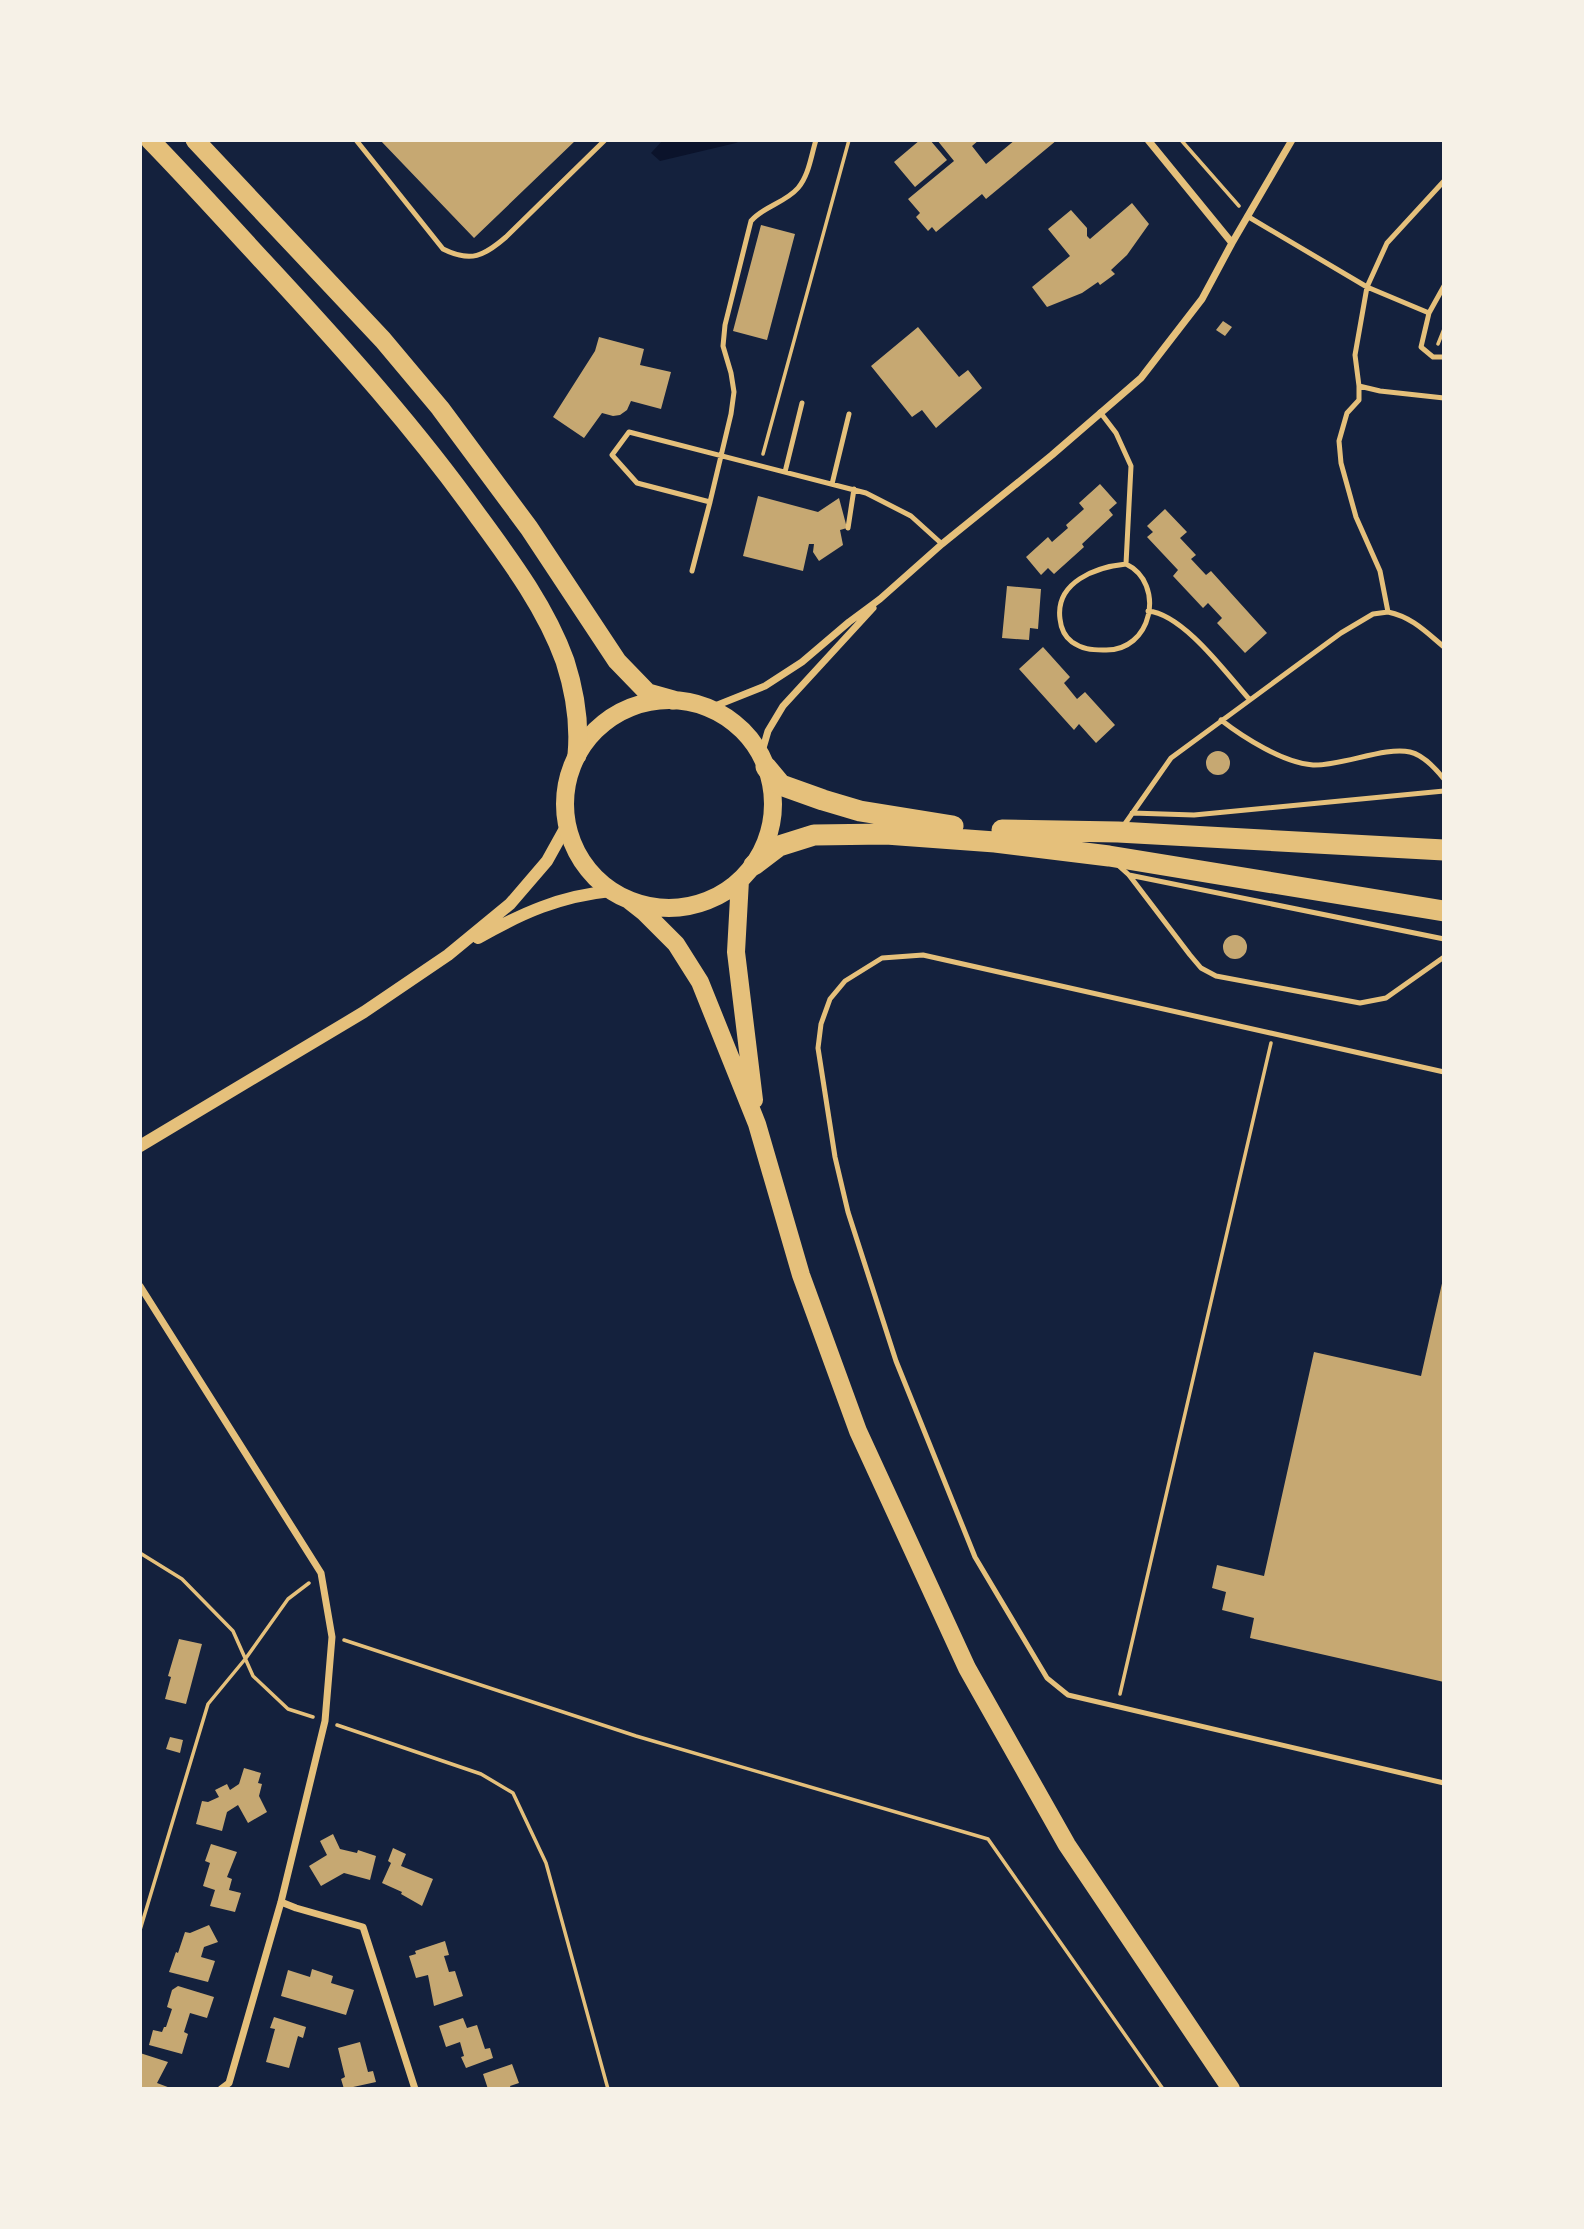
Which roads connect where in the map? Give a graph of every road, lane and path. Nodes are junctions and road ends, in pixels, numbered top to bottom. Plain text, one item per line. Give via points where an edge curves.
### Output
1 (150, 140) edge
2 (195, 140) edge
3 (356, 140) edge
4 (605, 140) edge
5 (816, 140) edge
6 (849, 140) edge
7 (1148, 140) edge
8 (1181, 140) edge
9 (1292, 140) edge
10 (1444, 181) edge
11 (1247, 216) junction
12 (1232, 243) junction
13 (1444, 286) edge
14 (1367, 287) junction
15 (1429, 313) junction
16 (1444, 329) edge
17 (1438, 344) dead end
18 (1444, 357) edge
19 (1359, 386) junction
20 (1444, 398) edge
21 (802, 403) dead end
22 (1100, 412) junction
23 (849, 414) dead end
24 (720, 456) junction
25 (761, 466) junction
26 (785, 472) junction
27 (832, 484) junction
28 (854, 489) junction
29 (710, 502) junction
30 (848, 528) dead end
31 (942, 544) junction
32 (1126, 564) junction
33 (692, 571) dead end
34 (880, 599) junction
35 (1148, 611) junction
36 (1388, 612) junction
37 (1444, 647) edge
38 (1250, 699) junction
39 (673, 701) junction
40 (710, 709) junction
41 (1221, 720) junction
42 (577, 755) junction
43 (763, 761) junction
44 (1444, 779) edge
45 (1444, 791) edge
46 (1132, 813) junction
47 (567, 825) junction
48 (1118, 832) junction
49 (1444, 850) edge
50 (1109, 856) junction
51 (747, 872) junction
52 (1129, 875) junction
53 (611, 891) junction
54 (630, 901) junction
55 (1444, 911) edge
56 (1444, 939) edge
57 (448, 955) junction
58 (1444, 957) edge
59 (1273, 1033) junction
60 (1444, 1072) edge
61 (757, 1124) junction
62 (140, 1146) edge
63 (140, 1286) edge
64 (140, 1553) edge
65 (321, 1573) junction
66 (332, 1637) junction
67 (246, 1658) junction
68 (1117, 1706) junction
69 (326, 1721) junction
70 (1444, 1783) edge
71 (281, 1902) junction
72 (140, 1930) edge
73 (230, 2086) edge
74 (221, 2089) edge
75 (415, 2089) edge
76 (608, 2089) edge
77 (1163, 2089) edge
78 (1231, 2089) edge

1 - 42 highway via 355,361 427,447 497,543 530,592 564,659 576,705
2 - 39 highway via 440,408 529,528 617,661 648,693
3 - 4 lane via 443,249 474,256 489,252
5 - 24 lane via 798,188 751,221 725,325 723,346 734,392
6 - 25 path
7 - 12 street
8 - 11 path
9 - 11 street
10 - 14 lane via 1387,243
11 - 12 street
11 - 14 lane
12 - 22 street via 1202,299 1141,378
13 - 15 lane
14 - 15 lane
14 - 19 lane via 1355,355
15 - 18 lane via 1421,348 1433,357
16 - 17 path
19 - 20 lane
19 - 36 lane via 1359,400 1347,413 1339,441 1341,463 1356,517 1380,571
21 - 26 lane
22 - 31 street
22 - 32 lane via 1131,466
23 - 27 lane
24 - 25 lane
24 - 29 lane
24 - 29 lane via 629,432 612,455 638,483
25 - 26 lane
26 - 27 lane
27 - 28 lane
28 - 30 lane
28 - 31 lane via 911,516
29 - 33 lane
31 - 34 street
32 - 35 lane via 1147,586
32 - 35 lane via 1093,570 1069,588 1059,610 1063,633 1084,649 1114,651 1125,648 1146,627
34 - 40 street via 765,686
34 - 43 street via 783,706 768,731
35 - 38 lane via 1179,623
36 - 37 lane via 1413,621
36 - 38 lane via 1361,620
38 - 41 lane
39 - 40 main road
39 - 42 main road via 644,704 617,714 594,732
40 - 43 main road via 745,734
41 - 44 lane via 1293,761 1332,765 1411,752
41 - 46 lane via 1171,758
42 - 47 main road via 568,777
43 - 48 highway via 781,785 860,811 947,826
43 - 51 main road via 772,792 772,817 766,842
45 - 46 lane via 1194,815
46 - 48 lane
47 - 53 main road via 575,851 590,873
47 - 57 street via 547,861 510,904
48 - 49 highway
48 - 50 lane
50 - 51 highway via 995,842 856,833 814,835 779,846
50 - 52 lane
50 - 55 highway
51 - 54 main road via 716,897 688,907 658,908
51 - 61 main road via 736,952
52 - 56 lane
52 - 58 lane via 1201,968 1216,976 1360,1003 1386,998
53 - 54 main road
53 - 57 street via 566,898 518,916
54 - 61 main road via 676,944 700,982
57 - 62 street via 364,1012
59 - 60 lane
59 - 68 path
59 - 68 lane via 923,955 882,958 845,981 830,999 821,1024 818,1048 848,1212 896,1361 975,1557 1047,1678 1068,1695
61 - 78 main road via 801,1275 858,1431 967,1668 1068,1845
63 - 65 street
64 - 67 path via 182,1578 233,1631
65 - 66 street
65 - 67 path via 288,1599
66 - 69 street
66 - 77 path via 636,1735 988,1839
67 - 69 path via 253,1675 288,1709
67 - 72 path via 208,1704
68 - 70 lane
69 - 71 street
69 - 76 path via 481,1773 513,1793 546,1863
71 - 73 street
71 - 75 street via 363,1927
73 - 74 street

